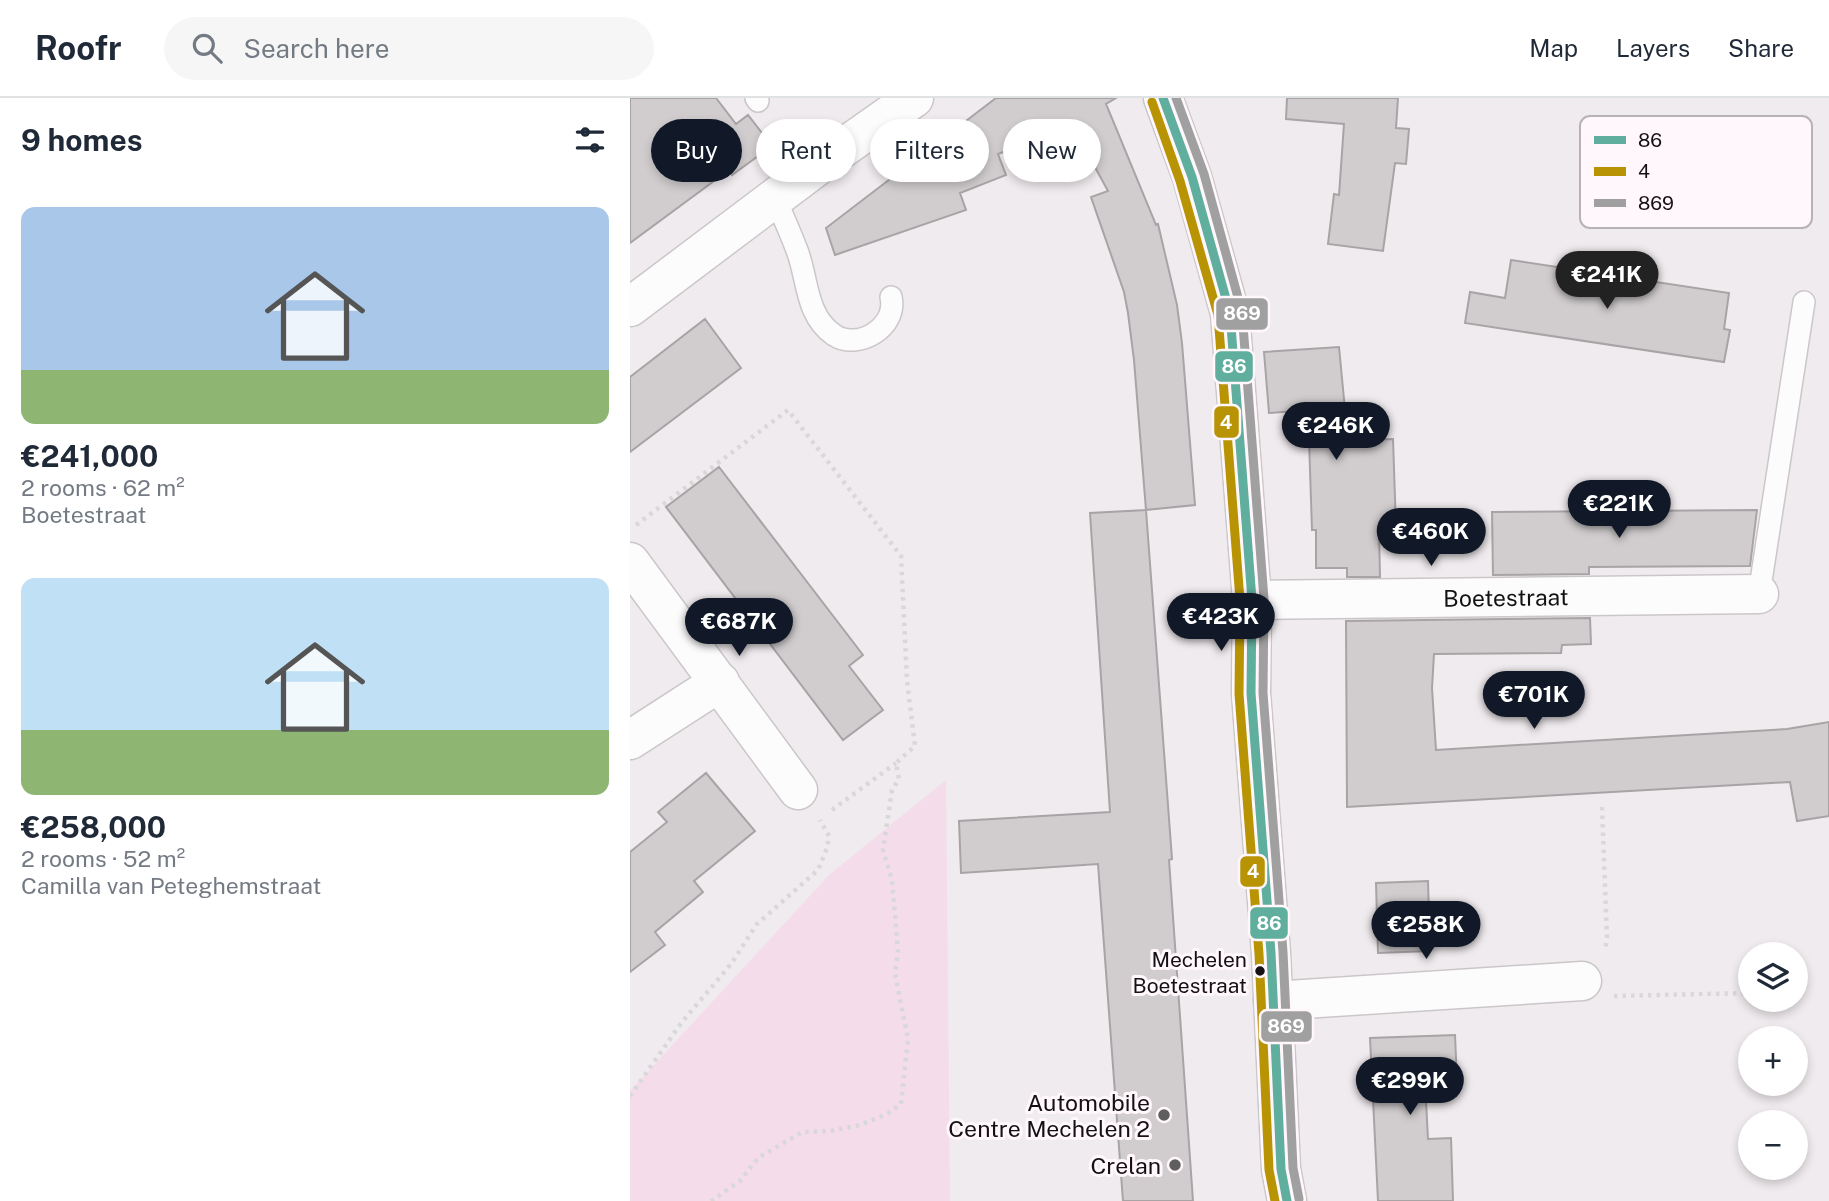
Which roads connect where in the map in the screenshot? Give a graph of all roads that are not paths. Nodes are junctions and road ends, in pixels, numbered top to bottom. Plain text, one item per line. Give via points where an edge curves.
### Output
1 (914, 98) edge
2 (1163, 98) edge
3 (775, 198) junction
4 (891, 297) dead end
5 (1804, 302) dead end
6 (630, 307) edge
7 (630, 562) edge
8 (1759, 594) joint
9 (1252, 600) junction
10 (720, 682) junction
11 (630, 740) edge
12 (809, 804) road end
13 (1583, 981) road end
14 (1273, 1001) junction
15 (1287, 1201) edge

1 - 3 street
2 - 9 street via 1192,177 1230,313
3 - 4 lane via 819,321 832,333 844,341 873,335 888,316
3 - 6 street
5 - 8 lane
7 - 10 street
8 - 9 street, Boetestraat
9 - 14 street via 1251,693
10 - 11 street
10 - 12 street
13 - 14 street
14 - 15 street via 1281,1169

